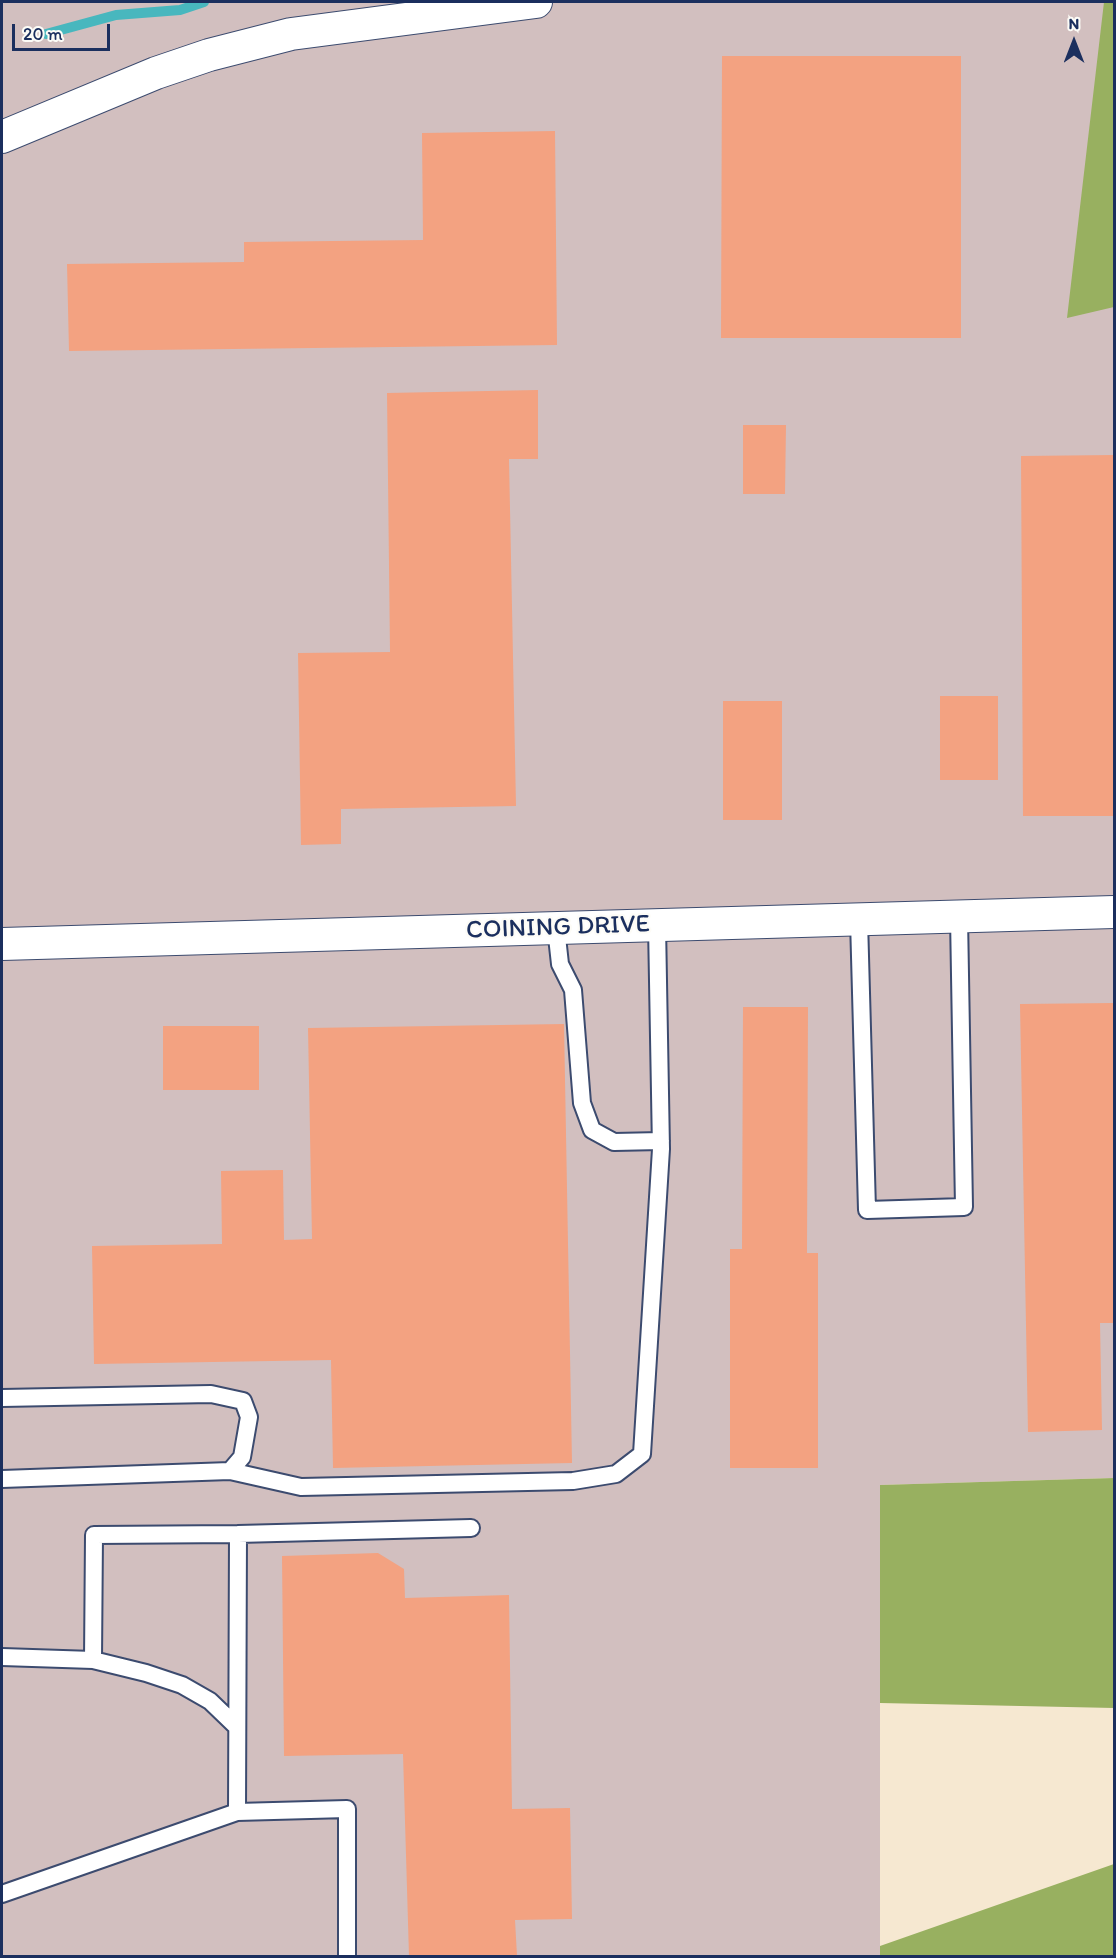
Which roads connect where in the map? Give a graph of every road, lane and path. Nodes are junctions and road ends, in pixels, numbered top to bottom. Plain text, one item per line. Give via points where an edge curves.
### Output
1 (536, 2) edge
2 (2, 137) edge
3 (1114, 912) edge
4 (959, 917) junction
5 (859, 920) junction
6 (657, 925) junction
7 (556, 928) junction
8 (2, 944) edge
9 (661, 1141) junction
10 (2, 1398) edge
11 (230, 1471) junction
12 (2, 1479) edge
13 (471, 1528) dead end
14 (238, 1534) junction
15 (2, 1657) edge
16 (93, 1660) junction
17 (237, 1727) junction
18 (237, 1812) junction
19 (2, 1894) edge
20 (346, 1956) edge

1 - 2 street via 291,34 219,52 156,73
3 - 4 street, COINING DRIVE
4 - 5 street, COINING DRIVE
4 - 5 lane via 964,1207 867,1210
5 - 6 street, COINING DRIVE
6 - 7 street, COINING DRIVE
6 - 9 lane
7 - 8 street, COINING DRIVE
7 - 9 lane via 560,964 573,990 582,1102 592,1130 614,1142
9 - 11 lane via 642,1454 616,1474 573,1481 301,1486
10 - 11 lane via 211,1394 243,1401 249,1417 242,1457
11 - 12 lane
13 - 14 lane
14 - 16 lane via 94,1535
14 - 17 lane
15 - 16 lane
16 - 17 lane via 182,1685 210,1701
17 - 18 lane
18 - 19 lane
18 - 20 lane via 346,1809

